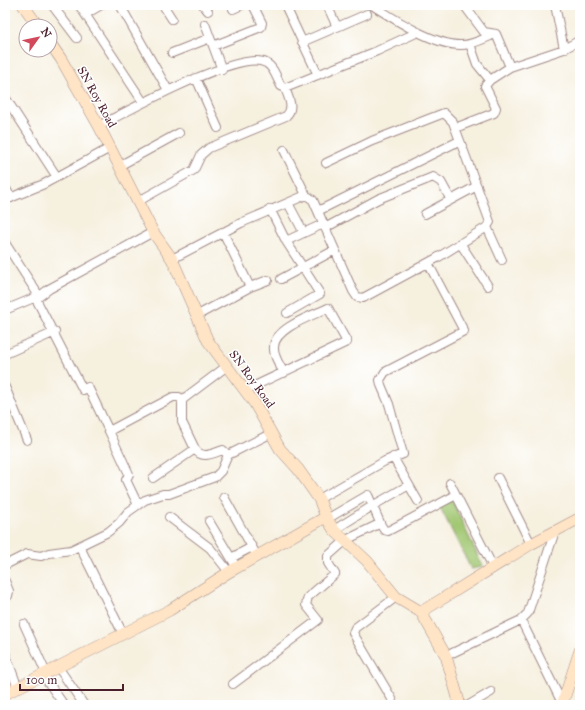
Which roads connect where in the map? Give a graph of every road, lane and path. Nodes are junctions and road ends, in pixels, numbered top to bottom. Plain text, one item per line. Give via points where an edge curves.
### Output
1 (23, 5) edge
2 (52, 5) edge
3 (79, 5) edge
4 (101, 5) edge
5 (120, 5) edge
6 (163, 5) edge
7 (242, 5) edge
8 (253, 5) edge
9 (285, 5) edge
10 (327, 5) edge
11 (372, 5) edge
12 (464, 5) edge
13 (555, 5) edge
14 (233, 8) dead end
15 (86, 14) junction
16 (367, 14) dead end
17 (32, 18) edge
18 (172, 19) dead end
19 (205, 24) dead end
20 (337, 27) junction
21 (418, 32) junction
22 (496, 34) junction
23 (77, 38) dead end
24 (580, 40) edge
25 (212, 42) junction
26 (302, 42) junction
27 (470, 44) junction
28 (564, 49) junction
29 (172, 52) dead end
30 (58, 55) edge
31 (510, 67) junction
32 (222, 70) junction
33 (318, 75) junction
34 (196, 78) junction
35 (490, 80) junction
36 (284, 88) junction
37 (168, 90) junction
38 (6, 100) edge
39 (143, 102) junction
40 (99, 126) junction
41 (218, 128) dead end
42 (455, 128) junction
43 (179, 133) dead end
44 (459, 141) junction
45 (110, 148) junction
46 (284, 150) dead end
47 (326, 163) dead end
48 (119, 166) junction
49 (57, 177) junction
50 (477, 186) junction
51 (5, 187) edge
52 (306, 195) junction
53 (8, 199) edge
54 (451, 200) junction
55 (137, 202) junction
56 (288, 203) junction
57 (270, 209) junction
58 (318, 211) junction
59 (425, 214) dead end
60 (324, 226) junction
61 (487, 227) junction
62 (153, 232) junction
63 (223, 232) junction
64 (304, 233) junction
65 (286, 241) junction
66 (5, 243) edge
67 (460, 244) junction
68 (335, 250) junction
69 (172, 260) junction
70 (502, 260) dead end
71 (428, 263) junction
72 (303, 266) junction
73 (281, 278) dead end
74 (268, 280) dead end
75 (488, 286) dead end
76 (250, 287) junction
77 (41, 295) junction
78 (5, 310) edge
79 (287, 313) dead end
80 (196, 316) junction
81 (55, 332) junction
82 (5, 354) edge
83 (227, 366) junction
84 (284, 373) junction
85 (5, 387) edge
86 (246, 390) junction
87 (182, 400) junction
88 (109, 431) junction
89 (272, 433) junction
90 (27, 440) dead end
91 (195, 449) junction
92 (228, 455) junction
93 (393, 457) junction
94 (153, 478) dead end
95 (498, 478) dead end
96 (450, 483) dead end
97 (409, 485) junction
98 (456, 495) junction
99 (224, 497) dead end
100 (319, 499) junction
101 (418, 501) dead end
102 (138, 504) junction
103 (374, 505) junction
104 (169, 517) dead end
105 (326, 518) junction
106 (580, 518) edge
107 (209, 521) dead end
108 (381, 525) junction
109 (334, 530) junction
110 (555, 531) junction
111 (346, 540) junction
112 (531, 544) junction
113 (80, 546) junction
114 (254, 551) junction
115 (5, 565) edge
116 (232, 566) junction
117 (494, 567) junction
118 (5, 580) edge
119 (396, 596) junction
120 (5, 597) edge
121 (421, 612) junction
122 (521, 620) junction
123 (24, 624) dead end
124 (123, 634) junction
125 (580, 650) edge
126 (5, 653) edge
127 (446, 656) junction
128 (58, 667) junction
129 (44, 674) junction
130 (233, 684) dead end
131 (18, 688) junction
132 (491, 692) dead end
133 (5, 694) edge
134 (392, 699) dead end
135 (562, 704) edge
136 (64, 705) edge
137 (84, 705) edge
138 (460, 705) edge
139 (469, 705) edge

1 - 17 street
2 - 23 street
3 - 15 street
4 - 15 street
5 - 37 street
6 - 18 street
7 - 14 street
8 - 25 street via 262,23 261,27
9 - 26 street
10 - 20 street
11 - 21 street
12 - 22 street via 484,32
13 - 28 street
15 - 39 street
16 - 20 street
19 - 25 street
20 - 26 street
21 - 27 street via 450,43
21 - 33 street
22 - 27 street
22 - 31 street
24 - 28 street
25 - 29 street
25 - 32 street
26 - 33 street
27 - 35 street via 477,64
28 - 31 street
30 - 40 street, SN Roy Road
31 - 35 street
32 - 34 street
32 - 36 street via 251,61 261,61 267,63
33 - 36 street
34 - 37 street
34 - 41 street
35 - 42 street via 485,86 496,108 494,113
36 - 55 street via 291,108 286,116 209,148 201,155 194,170
37 - 39 street
38 - 49 street
39 - 40 street
40 - 45 street, SN Roy Road
42 - 44 street
42 - 47 street via 448,115 439,114
43 - 48 street
44 - 50 street
44 - 58 street
45 - 48 street, SN Roy Road
45 - 49 street
46 - 52 street
48 - 55 street, SN Roy Road
49 - 53 street
50 - 54 street
50 - 61 street via 489,216 490,222
51 - 53 street
52 - 56 street
52 - 58 street via 313,200
54 - 59 street
54 - 60 street via 441,182 433,177 378,199
55 - 62 street, SN Roy Road
56 - 57 street
56 - 64 street
57 - 63 street
57 - 65 street
58 - 60 street
60 - 64 street
60 - 68 street
61 - 67 street
61 - 70 street
62 - 69 street, SN Roy Road
62 - 77 street
63 - 69 street
63 - 76 street
64 - 65 street
65 - 72 street
66 - 77 street
67 - 71 street
67 - 75 street
68 - 71 street via 353,291 358,297 363,298
68 - 72 street
69 - 80 street, SN Roy Road
71 - 93 street via 464,331 385,372 380,380 403,454
72 - 73 street
72 - 79 street via 320,294
74 - 76 street
76 - 80 street
77 - 78 street
77 - 81 street via 36,299
80 - 83 street, SN Roy Road via 208,341
81 - 82 street
81 - 88 street via 83,390 88,387
83 - 86 street, SN Roy Road
83 - 87 street
84 - 84 street via 347,342 328,308 288,328 276,338 275,355
84 - 86 street
85 - 90 street
86 - 89 street, SN Roy Road
87 - 88 street via 178,396 173,397
87 - 91 street via 182,422
88 - 102 street via 129,474 126,480
89 - 92 street
89 - 100 street, SN Roy Road via 280,449
91 - 92 street via 203,456 223,450
91 - 94 street
92 - 102 street via 221,471 215,477
93 - 97 street
93 - 100 street
95 - 112 street
96 - 98 street
97 - 101 street
97 - 103 street
98 - 108 street via 388,531
98 - 117 street
99 - 114 street
100 - 105 street, SN Roy Road
102 - 113 street via 114,528
103 - 105 street via 365,495
103 - 108 street
103 - 109 street
104 - 116 street
105 - 109 street, SN Roy Road
105 - 114 street
106 - 110 street
107 - 116 street
108 - 111 street
109 - 111 street, SN Roy Road
110 - 112 street
110 - 122 street via 531,607
111 - 119 street, SN Roy Road
111 - 130 street via 328,556 328,563 335,574 308,597 306,605 318,620
112 - 117 street
113 - 115 street via 66,552 41,556 28,554
113 - 124 street
114 - 116 street
116 - 124 street via 170,610
117 - 121 street
118 - 120 street via 9,591
119 - 121 street, SN Roy Road
119 - 134 street via 355,628 353,633
121 - 127 street, SN Roy Road
122 - 127 street
122 - 135 street
123 - 129 street
124 - 128 street
125 - 135 street
126 - 131 street
127 - 138 street, SN Roy Road
128 - 129 street
128 - 137 street
129 - 131 street
129 - 136 street
131 - 133 street
132 - 139 street

